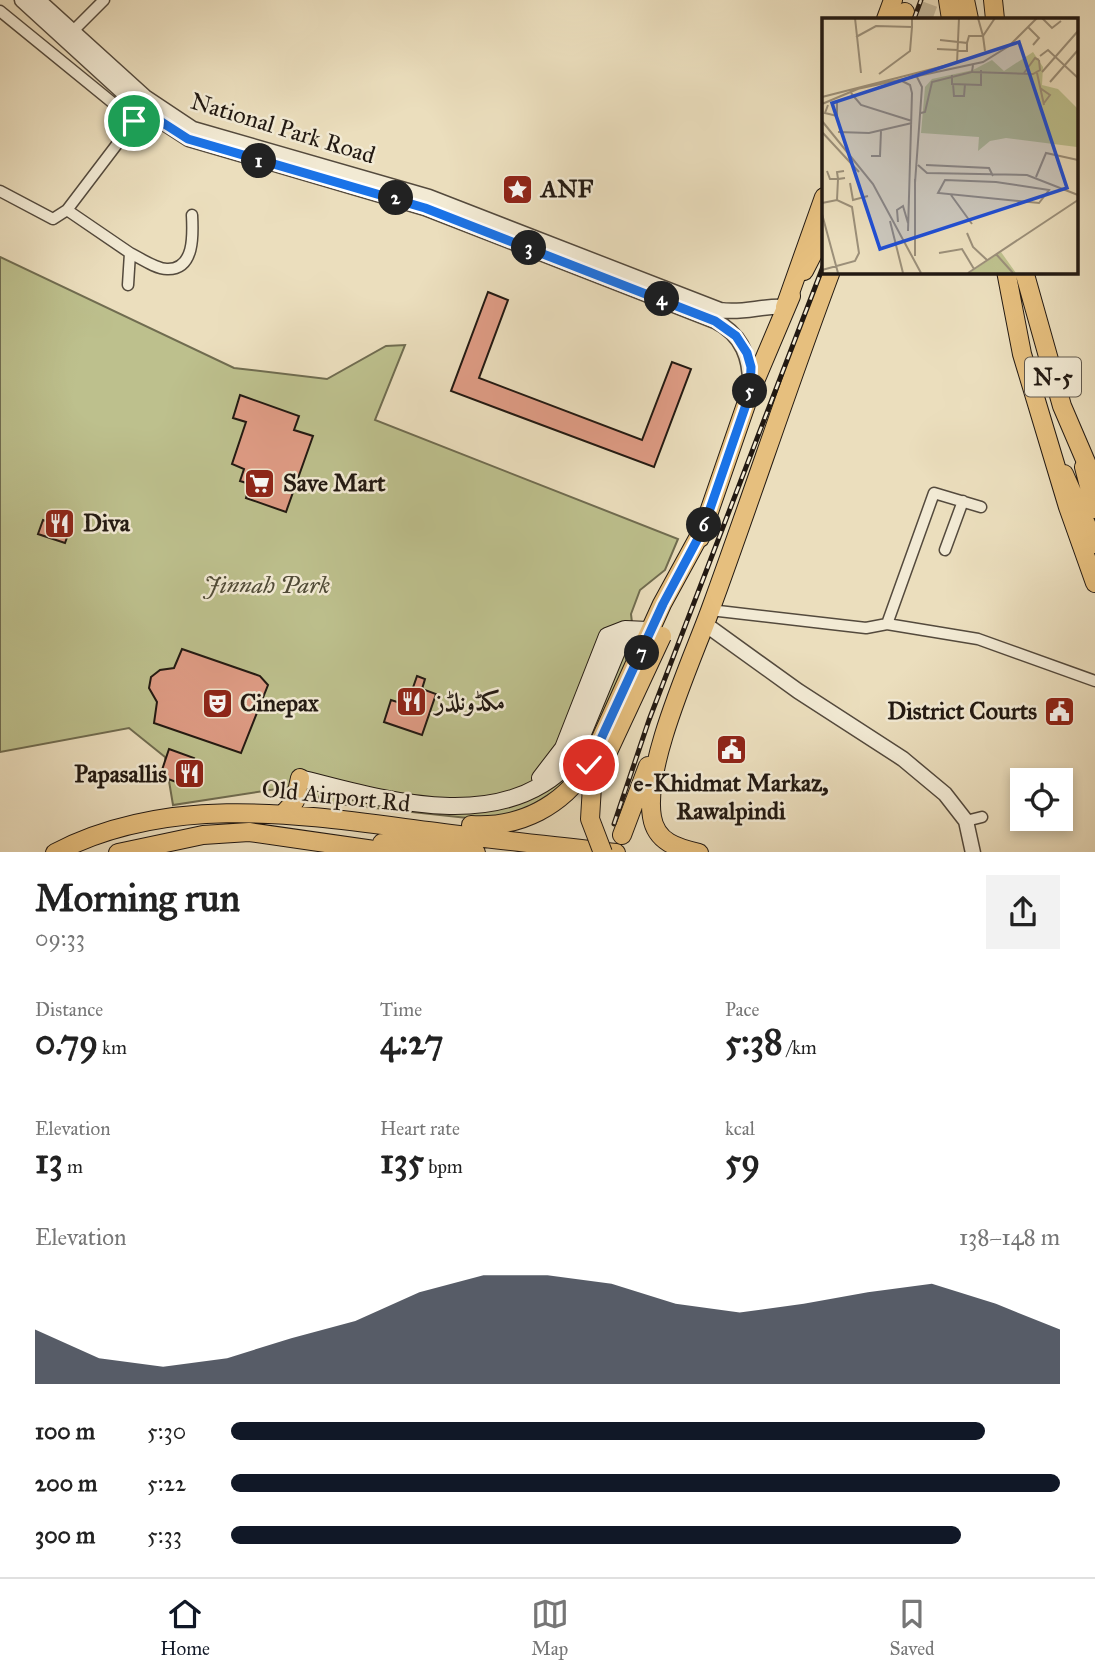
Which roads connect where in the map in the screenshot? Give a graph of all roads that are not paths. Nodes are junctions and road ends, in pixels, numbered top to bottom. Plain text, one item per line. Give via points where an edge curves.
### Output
1 (22, 0) edge
2 (38, 0) edge
3 (104, 0) edge
4 (948, 0) edge
5 (965, 0) edge
6 (993, 0) edge
7 (0, 10) edge
8 (951, 18) edge
9 (968, 18) edge
10 (995, 18) edge
11 (72, 32) junction
12 (139, 116) junction
13 (0, 191) edge
14 (822, 203) edge
15 (67, 210) junction
16 (192, 215) dead end
17 (822, 236) edge
18 (130, 253) junction
19 (830, 273) edge
20 (1006, 273) edge
21 (1025, 273) edge
22 (128, 285) dead end
23 (785, 307) junction
24 (750, 393) junction
25 (1080, 450) junction
26 (1054, 453) junction
27 (1095, 483) edge
28 (963, 501) junction
29 (981, 507) dead end
30 (1095, 509) edge
31 (1095, 544) edge
32 (945, 550) dead end
33 (1095, 583) edge
34 (708, 617) junction
35 (887, 624) junction
36 (657, 633) junction
37 (645, 648) junction
38 (681, 681) junction
39 (1095, 681) edge
40 (300, 778) joint
41 (500, 803) junction
42 (283, 814) junction
43 (982, 817) dead end
44 (356, 821) junction
45 (965, 821) junction
46 (280, 835) junction
47 (622, 835) dead end
48 (55, 852) edge
49 (118, 852) edge
50 (395, 852) edge
51 (476, 852) edge
52 (603, 852) edge
53 (616, 852) edge
54 (699, 852) edge
55 (973, 852) edge

1 - 12 street, National Park Road
2 - 11 street, National Park Road
3 - 11 street
4 - 8 main road
5 - 9 main road
6 - 10 main road
7 - 12 street
11 - 23 street, National Park Road via 145,97 193,129 429,197 720,310 739,313
12 - 15 street
12 - 24 street, National Park Road via 188,139 425,208 715,321 736,336 747,353
13 - 15 street via 44,217 53,219
14 - 23 main road
15 - 18 street
16 - 18 street via 191,254 181,266 166,269
17 - 23 main road
18 - 22 street
19 - 34 main road
20 - 26 main road, N-5 via 1022,354
21 - 25 main road, N-5 via 1062,406
23 - 24 main road
24 - 36 main road via 703,529
25 - 27 main road, N-5
25 - 30 main road
26 - 31 main road
26 - 33 main road
28 - 29 street
28 - 32 street
28 - 35 street via 941,493 929,499
34 - 35 street via 866,628
34 - 38 main road
34 - 45 street via 798,691 903,759 945,794
35 - 39 street via 978,639
36 - 37 main road
36 - 41 main road via 625,629 607,636 563,748 540,779
36 - 52 main road, bridge via 593,786 590,819
37 - 41 main road via 637,640 620,644 572,760 563,770
37 - 44 main road via 589,765 577,784 546,809 492,826
38 - 47 main road
38 - 54 main road via 656,768 652,817 659,836 678,848
40 - 41 main road via 362,796 471,807
40 - 42 main road via 295,801
42 - 44 main road, Old Airport Rd
42 - 48 main road, Old Airport Rd via 228,811 153,821
43 - 45 street
44 - 53 main road, Old Airport Rd
45 - 55 street
46 - 49 main road, Old Airport Rd via 203,835
46 - 50 main road, Old Airport Rd
46 - 51 main road

